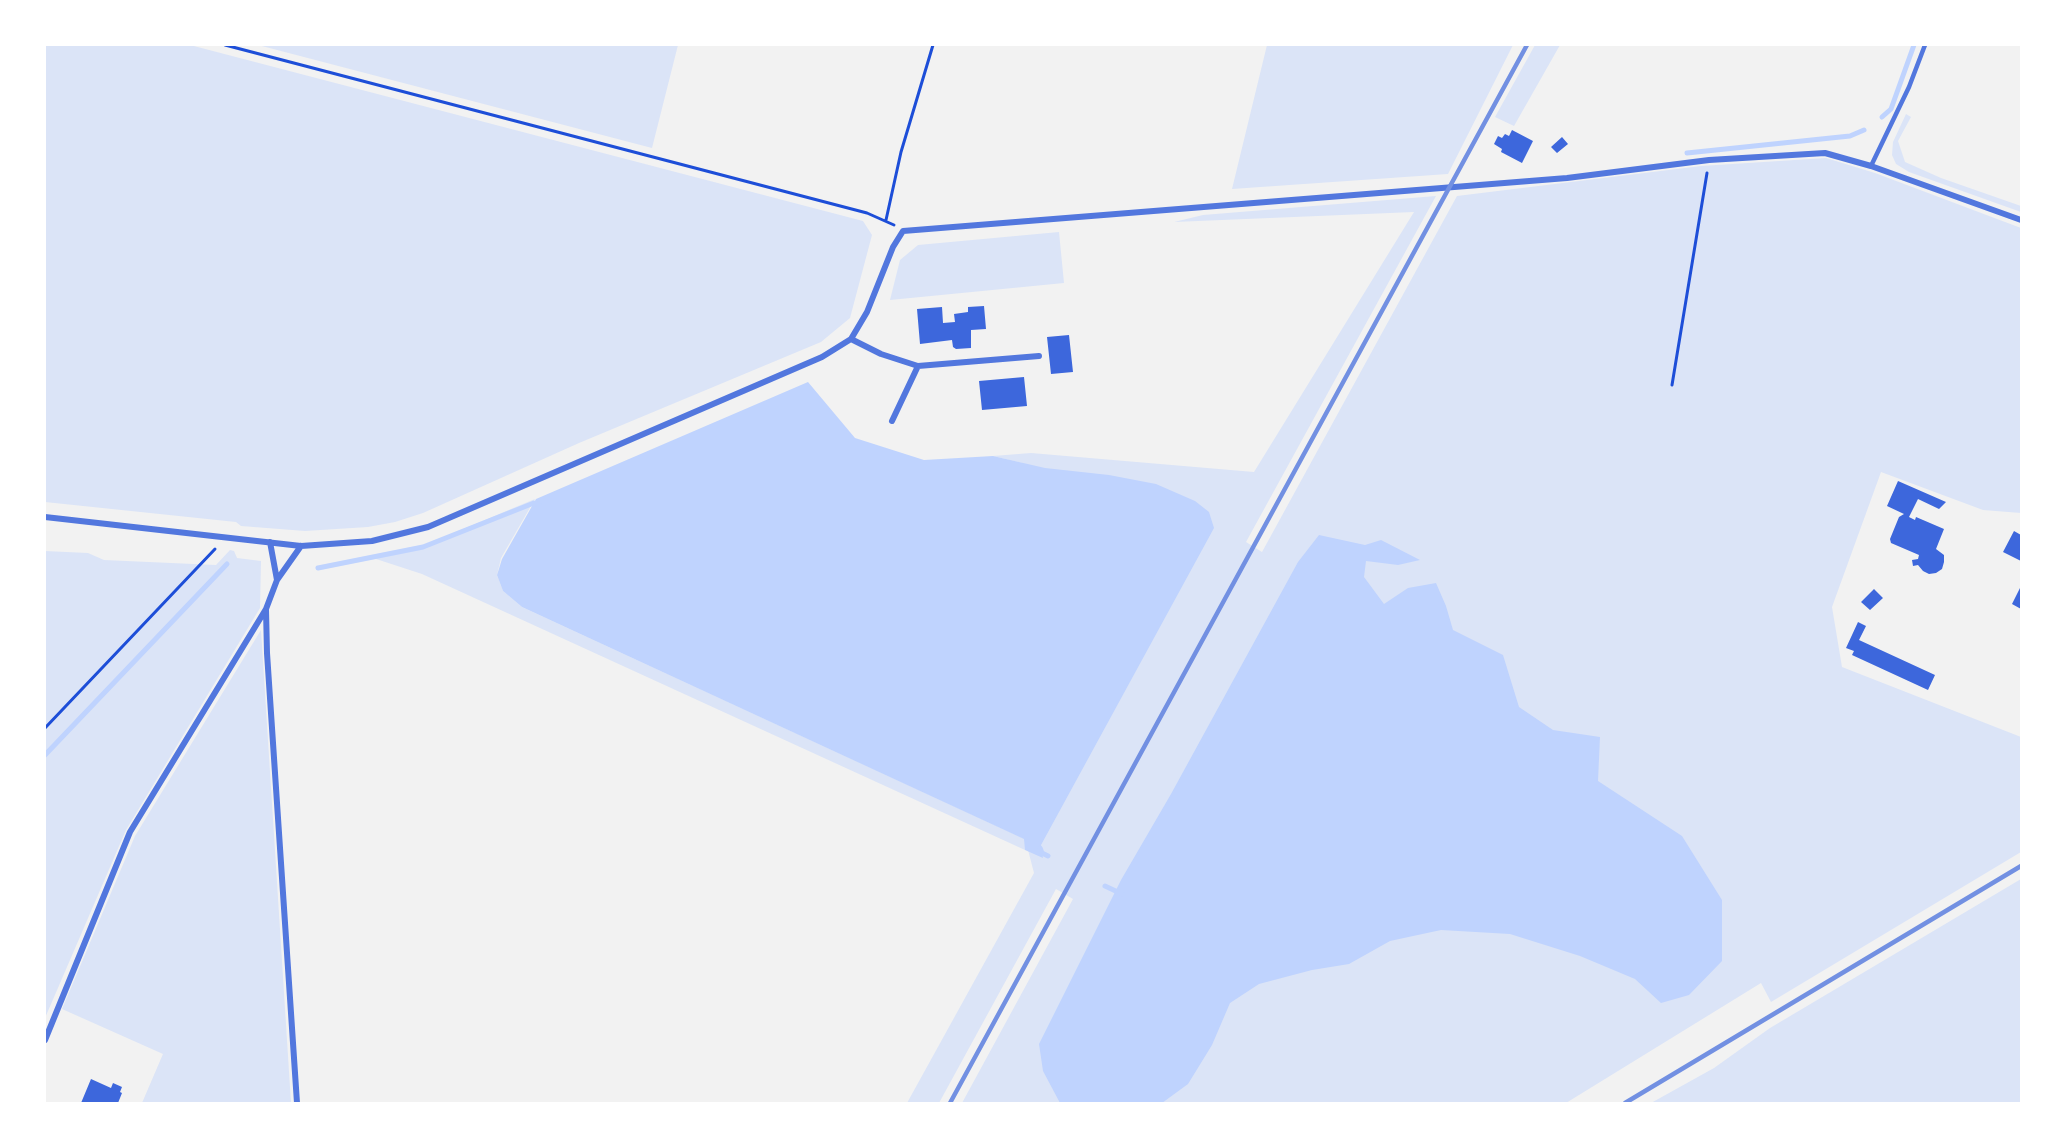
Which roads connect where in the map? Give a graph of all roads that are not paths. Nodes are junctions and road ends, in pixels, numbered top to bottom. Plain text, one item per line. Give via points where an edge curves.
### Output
1 (1925, 45) edge
2 (1871, 166) junction
3 (2021, 220) edge
4 (851, 339) junction
5 (1039, 356) dead end
6 (918, 366) junction
7 (892, 421) dead end
8 (45, 517) edge
9 (270, 542) junction
10 (301, 546) junction
11 (277, 580) junction
12 (266, 609) junction
13 (45, 1040) edge
14 (297, 1103) edge

1 - 2 lane
2 - 3 street
2 - 4 street via 1825,153 1709,160 1567,178 903,231
4 - 6 street
4 - 10 street via 822,357 428,527 372,541
5 - 6 street
6 - 7 street
8 - 9 street
9 - 10 street
9 - 11 street
10 - 11 street
11 - 12 street
12 - 13 street via 130,832
12 - 14 street

